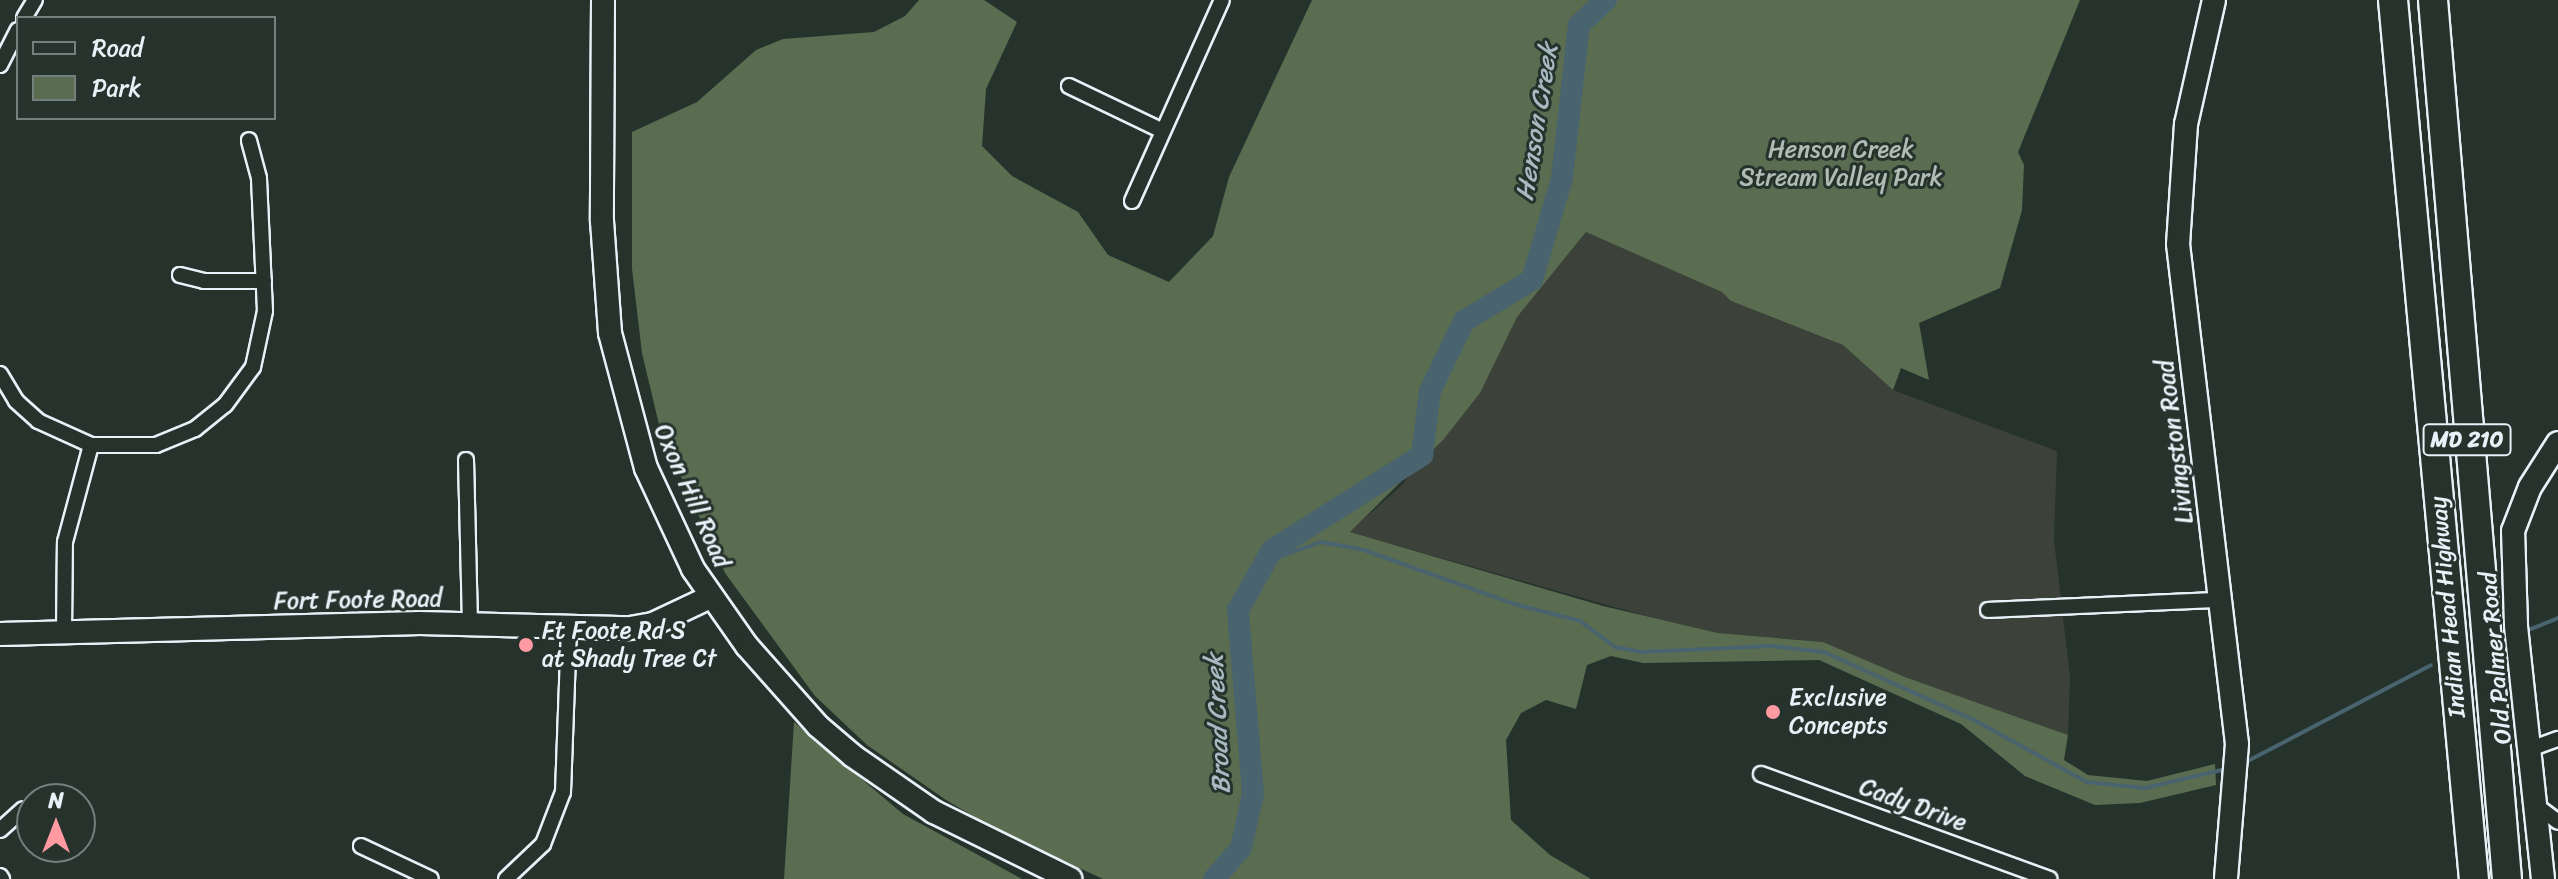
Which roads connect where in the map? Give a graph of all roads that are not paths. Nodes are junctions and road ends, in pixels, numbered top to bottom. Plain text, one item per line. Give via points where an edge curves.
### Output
1 (603, 0) edge
2 (1222, 0) edge
3 (2214, 0) edge
4 (2393, 0) edge
5 (2433, 0) edge
6 (16, 33) edge
7 (2, 55) edge
8 (1069, 86) dead end
9 (1161, 130) junction
10 (249, 140) dead end
11 (1132, 201) dead end
12 (180, 275) dead end
13 (264, 281) junction
14 (0, 374) edge
15 (2558, 443) edge
16 (91, 445) junction
17 (466, 460) dead end
18 (710, 597) junction
19 (2220, 600) junction
20 (1988, 610) dead end
21 (470, 625) junction
22 (569, 628) junction
23 (64, 632) junction
24 (0, 634) edge
25 (2558, 739) edge
26 (2530, 749) junction
27 (1761, 774) dead end
28 (2537, 806) junction
29 (16, 815) edge
30 (2558, 822) edge
31 (0, 830) edge
32 (361, 846) dead end
33 (431, 879) edge
34 (506, 879) edge
35 (1070, 879) edge
36 (2049, 879) edge
37 (2226, 879) edge
38 (2474, 879) edge
39 (2507, 879) edge
40 (2543, 879) edge

1 - 18 main road, Oxon Hill Road via 602,221 610,333 646,468
2 - 9 street
3 - 19 main road, Livingston Road via 2186,124 2178,244
4 - 38 highway, Indian Head Highway / MD 210
5 - 39 highway, Indian Head Highway / MD 210
6 - 7 street
8 - 9 street
9 - 11 street
10 - 13 street via 259,178
12 - 13 street via 204,281
13 - 16 street via 258,352 225,405 195,429 156,445
14 - 16 street via 16,401 38,421
15 - 26 main road, Old Palmer Road via 2530,487 2513,531 2516,625
16 - 23 street via 65,542
17 - 21 street
18 - 22 main road, Fort Foote Road via 653,624
18 - 35 main road, Oxon Hill Road via 794,700 862,763 945,818
19 - 20 street
19 - 37 main road, Livingston Road via 2237,752
21 - 22 main road, Fort Foote Road
21 - 23 main road, Fort Foote Road
22 - 34 street via 563,792 543,844
23 - 24 main road, Fort Foote Road
25 - 26 street
26 - 28 main road, Old Palmer Road
27 - 36 street, Cady Drive
28 - 30 street
28 - 40 main road, Old Palmer Road
29 - 31 street
32 - 33 street

